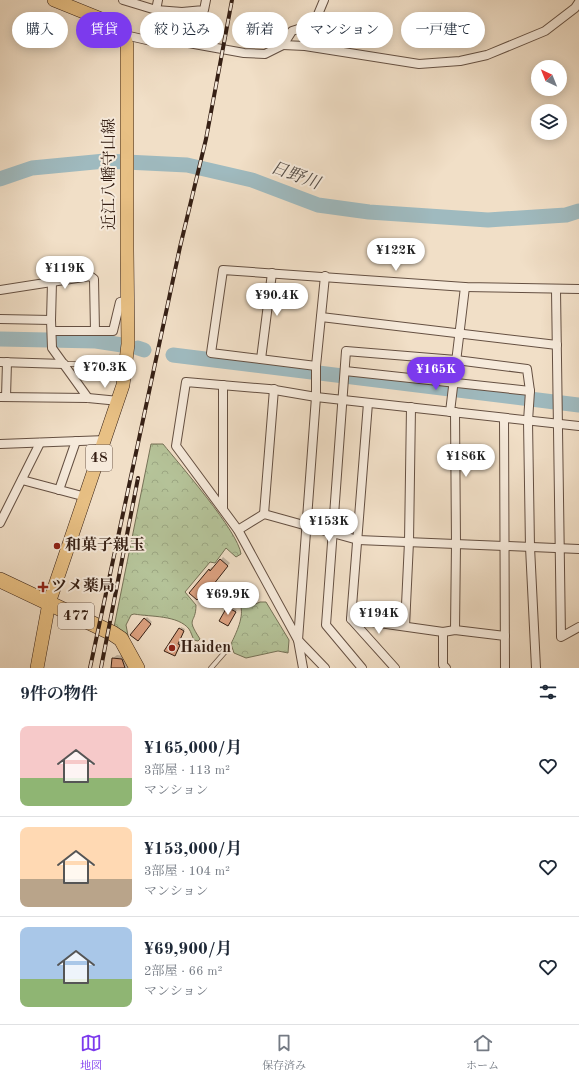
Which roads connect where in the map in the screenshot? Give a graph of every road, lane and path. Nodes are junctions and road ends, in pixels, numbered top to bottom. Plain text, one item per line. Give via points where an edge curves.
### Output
1 (54, 0) edge
2 (123, 0) edge
3 (158, 0) edge
4 (206, 0) edge
5 (324, 0) edge
6 (579, 2) edge
7 (156, 10) junction
8 (84, 12) edge
9 (288, 37) edge
10 (132, 40) edge
11 (288, 45) edge
12 (126, 48) edge
13 (277, 48) edge
14 (272, 273) junction
15 (325, 276) junction
16 (52, 282) junction
17 (465, 287) junction
18 (579, 289) edge
19 (0, 290) edge
20 (556, 290) junction
21 (128, 300) junction
22 (321, 317) junction
23 (0, 319) edge
24 (51, 320) junction
25 (95, 331) junction
26 (52, 333) junction
27 (459, 334) junction
28 (557, 345) junction
29 (261, 359) junction
30 (456, 360) junction
31 (3, 362) edge
32 (64, 364) junction
33 (105, 364) dead end
34 (316, 371) junction
35 (345, 375) junction
36 (223, 385) junction
37 (453, 388) junction
38 (274, 389) junction
39 (316, 396) junction
40 (3, 397) edge
41 (529, 397) junction
42 (88, 398) junction
43 (343, 400) junction
44 (119, 401) junction
45 (368, 402) junction
46 (411, 407) junction
47 (452, 412) junction
48 (504, 418) junction
49 (528, 421) junction
50 (559, 424) junction
51 (579, 426) edge
52 (106, 440) junction
53 (76, 441) junction
54 (40, 443) junction
55 (0, 444) edge
56 (22, 480) junction
57 (58, 490) junction
58 (86, 497) junction
59 (223, 508) junction
60 (264, 514) junction
61 (0, 523) edge
62 (306, 526) junction
63 (238, 530) junction
64 (333, 533) junction
65 (358, 540) junction
66 (409, 542) junction
67 (456, 544) junction
68 (504, 546) junction
69 (530, 547) junction
70 (559, 548) junction
71 (579, 549) edge
72 (0, 580) edge
73 (49, 603) junction
74 (351, 619) junction
75 (404, 626) junction
76 (579, 627) edge
77 (454, 630) junction
78 (443, 632) junction
79 (504, 636) junction
80 (298, 640) junction
81 (225, 652) dead end
82 (392, 667) edge
83 (37, 668) edge
84 (137, 668) edge
85 (211, 668) edge
86 (303, 668) edge
87 (325, 668) edge
88 (362, 668) edge
89 (446, 668) edge
90 (505, 668) edge
91 (536, 668) edge

1 - 8 main road
2 - 7 street
3 - 7 street
4 - 7 street via 204,10
5 - 9 street via 314,24 292,31
6 - 11 street via 545,31 488,55 460,61 418,64
10 - 13 street via 172,40 244,53 265,54
12 - 21 main road, 近江八幡守山線 / 48
14 - 15 street
14 - 29 street
14 - 29 street via 223,270 211,353
15 - 17 street
15 - 22 street
16 - 19 street
16 - 24 street
16 - 25 street via 90,276 94,279
17 - 20 street
17 - 27 street
18 - 20 street
20 - 28 street
21 - 25 street via 120,302 113,331
21 - 44 main road, 近江八幡守山線 / 48 via 128,344
22 - 27 street
22 - 34 street
23 - 24 street
24 - 26 street
25 - 26 street
26 - 32 street via 52,346
27 - 28 street
27 - 30 street
28 - 50 street
29 - 34 street
30 - 35 street via 346,351
30 - 37 street
30 - 41 street via 527,368
31 - 32 street
31 - 40 street
32 - 33 lane
32 - 42 street
34 - 39 street
35 - 37 street
35 - 43 street
36 - 38 street
36 - 59 street
36 - 59 street via 186,382 176,446
37 - 41 street
37 - 47 street
38 - 39 street
38 - 60 street
39 - 43 street
39 - 62 street
40 - 42 street
41 - 49 street
42 - 44 street
43 - 45 street
43 - 64 street
44 - 52 main road, 近江八幡守山線 / 48
45 - 46 street
45 - 65 street
46 - 47 street
46 - 66 street
47 - 48 street
47 - 67 street
48 - 49 street
48 - 68 street
49 - 50 street
49 - 69 street
50 - 51 street
50 - 70 street
52 - 53 street
52 - 58 main road, 近江八幡守山線 / 48
53 - 54 street
53 - 57 street
54 - 55 street
54 - 56 street
56 - 57 street
56 - 61 street
57 - 58 street
58 - 73 main road, 近江八幡守山線 / 48
59 - 63 street
60 - 62 street
60 - 63 street
62 - 64 street
62 - 80 street
63 - 80 street
64 - 65 street
64 - 88 street via 326,625
65 - 66 street
65 - 74 street
66 - 67 street
66 - 75 street
67 - 68 street
67 - 77 street
68 - 69 street
68 - 79 street
69 - 70 street
69 - 91 street
70 - 71 street
70 - 76 street via 561,637
72 - 73 highway, 477
73 - 83 main road, 近江八幡守山線 / 48
73 - 84 highway, 477 via 121,639
74 - 75 street
74 - 82 street
75 - 78 street
77 - 78 street
77 - 79 street
78 - 89 street via 443,664
79 - 90 street
80 - 86 street
80 - 87 street
81 - 85 lane

